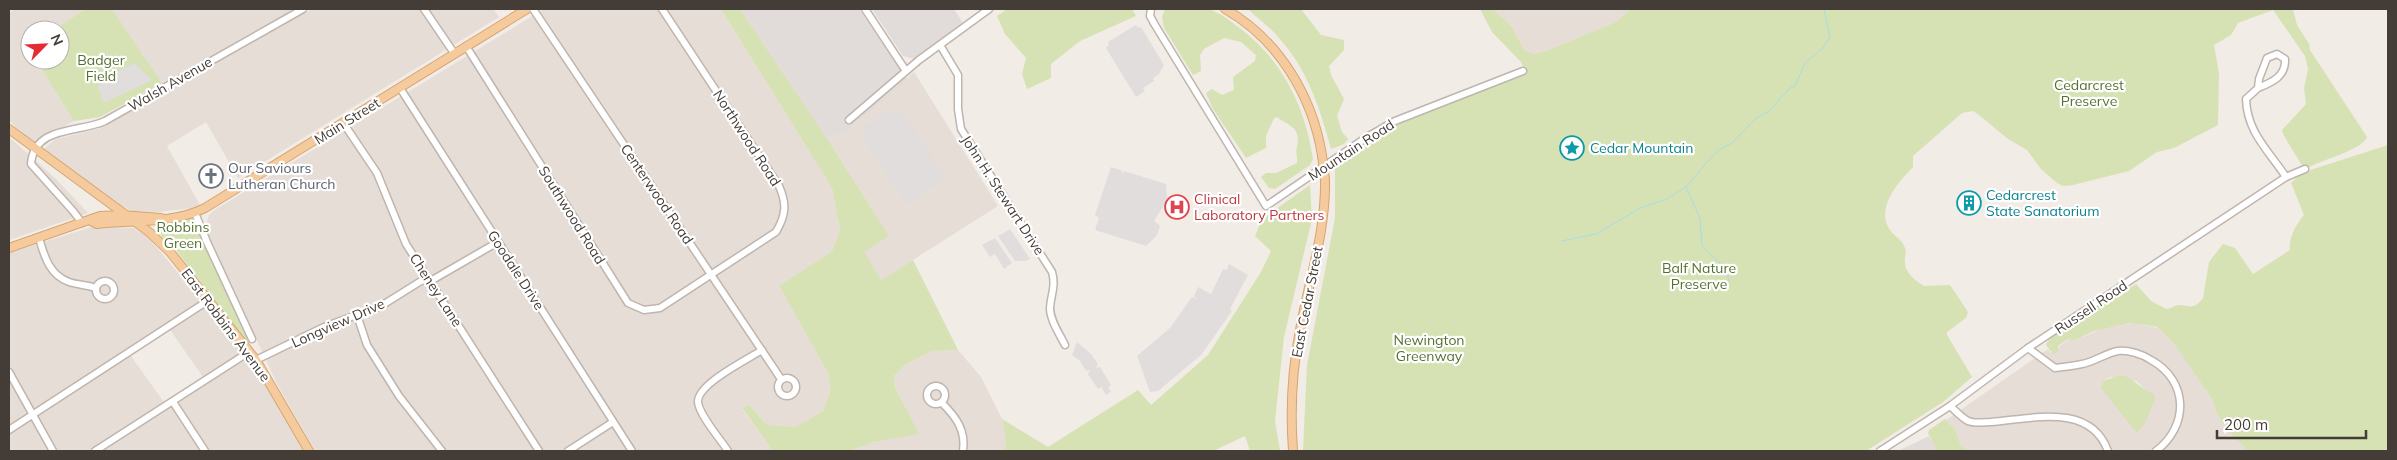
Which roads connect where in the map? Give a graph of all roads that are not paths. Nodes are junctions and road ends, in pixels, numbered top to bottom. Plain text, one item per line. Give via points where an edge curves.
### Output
1 (303, 9) edge
2 (424, 9) edge
3 (528, 9) edge
4 (533, 9) edge
5 (662, 9) edge
6 (865, 9) edge
7 (1150, 9) edge
8 (1225, 9) edge
9 (985, 10) edge
10 (940, 45) junction
11 (466, 46) junction
12 (454, 53) junction
13 (906, 71) junction
14 (1524, 71) dead end
15 (400, 88) junction
16 (2258, 88) junction
17 (849, 120) dead end
18 (344, 124) junction
19 (9, 129) edge
20 (36, 150) junction
21 (2305, 169) dead end
22 (2286, 176) junction
23 (195, 212) junction
24 (124, 215) junction
25 (161, 218) junction
26 (91, 221) junction
27 (135, 222) junction
28 (82, 223) junction
29 (39, 238) junction
30 (498, 242) junction
31 (9, 248) edge
32 (712, 275) junction
33 (429, 280) junction
34 (96, 288) dead end
35 (209, 300) junction
36 (357, 315) junction
37 (252, 339) dead end
38 (1065, 345) dead end
39 (2028, 348) junction
40 (762, 350) junction
41 (249, 352) junction
42 (256, 360) junction
43 (9, 372) edge
44 (781, 379) dead end
45 (173, 402) junction
46 (942, 402) dead end
47 (1950, 406) junction
48 (31, 415) junction
49 (613, 422) junction
50 (9, 430) edge
51 (54, 451) edge
52 (95, 451) edge
53 (205, 451) edge
54 (309, 451) edge
55 (442, 451) edge
56 (539, 451) edge
57 (568, 451) edge
58 (632, 451) edge
59 (728, 451) edge
60 (963, 451) edge
61 (1293, 451) edge
62 (1880, 451) edge
63 (2108, 451) edge
64 (2156, 451) edge

1 - 20 street, Walsh Avenue via 105,121 49,135
2 - 12 street
3 - 11 main road, Main Street
4 - 32 street, Centerwood Road
5 - 32 street, Northwood Road via 785,199 785,211 776,232
6 - 13 street
7 - 14 street, Mountain Road via 1155,25 1266,206 1395,121
8 - 61 main road, East Cedar Street, bridge via 1259,33 1290,70 1312,114 1322,155 1325,180 1322,223 1295,362
9 - 10 street
10 - 13 street
10 - 38 street, John H. Stewart Drive via 958,75 958,114 962,129 1052,272 1051,315
11 - 12 main road, Main Street
11 - 32 street, Southwood Road via 628,304 644,310 660,308
12 - 15 main road, Main Street
13 - 17 street
15 - 18 main road, Main Street
15 - 30 street, Goodale Drive
16 - 16 street via 2267,58 2278,54 2285,59 2286,68 2280,76
16 - 22 street via 2246,99 2246,113 2254,134
18 - 23 main road, Main Street
18 - 33 street, Cheney Lane via 377,174 406,244
19 - 20 main road, East Robbins Avenue
20 - 24 main road, East Robbins Avenue
20 - 28 street via 32,166 74,210
21 - 22 street, Russell Road
22 - 39 street, Russell Road
23 - 25 main road, Main Street
23 - 37 street, East Robbins Avenue via 237,314
24 - 25 main road
24 - 26 main road via 100,216
24 - 27 main road, East Robbins Avenue
25 - 27 main road via 155,222
26 - 27 main road via 97,224
26 - 28 main road
27 - 35 main road, East Robbins Avenue via 170,252
28 - 29 main road
29 - 31 main road
29 - 34 street via 47,262 56,274 69,282
30 - 33 street, Longview Drive
30 - 49 street, Goodale Drive
32 - 40 street, Centerwood Road
33 - 36 street, Longview Drive via 421,281 381,306
33 - 56 street, Cheney Lane
35 - 41 main road, East Robbins Avenue
35 - 48 street
36 - 42 street, Longview Drive
36 - 55 street via 367,345 399,396
39 - 47 street, Russell Road
39 - 64 street via 2055,368 2082,364 2118,351 2141,354 2160,364 2174,381 2181,405 2177,427 2168,442
40 - 44 street, Centerwood Road
40 - 59 street via 701,392 698,402 701,412
41 - 42 main road, East Robbins Avenue
41 - 45 street
42 - 54 main road, East Robbins Avenue
43 - 48 street
45 - 52 street
45 - 53 street
46 - 60 street via 957,418 965,439
47 - 62 street, Russell Road
47 - 63 street via 1969,421 2046,416 2080,421 2106,444
48 - 50 street
48 - 51 street
49 - 57 street
49 - 58 street, Goodale Drive

